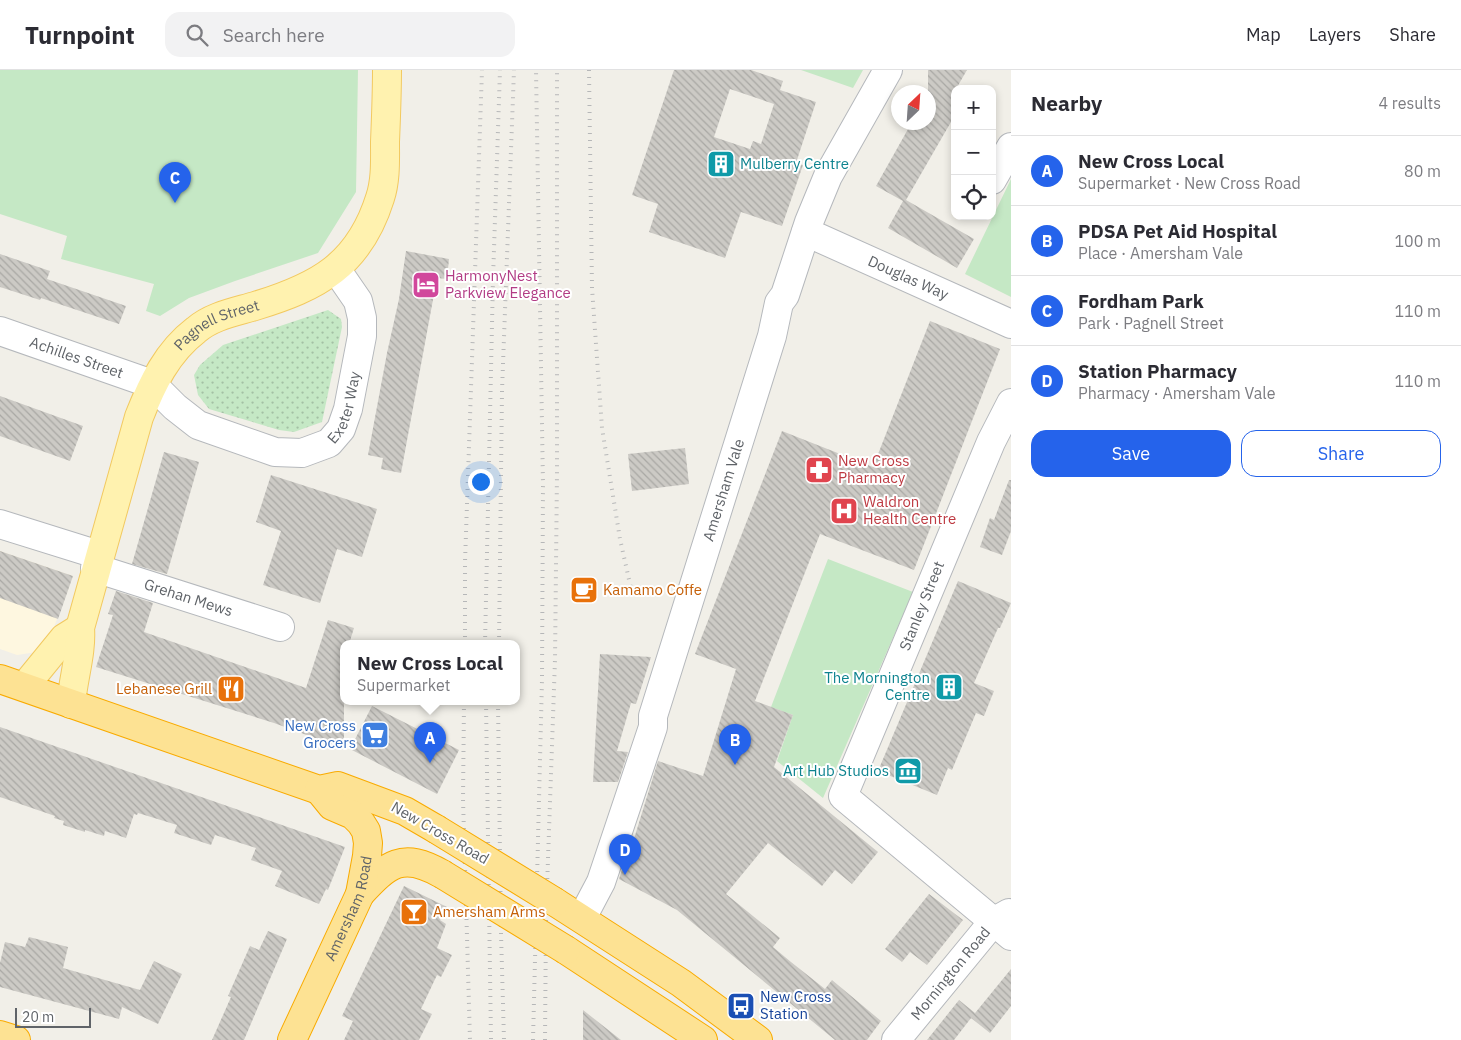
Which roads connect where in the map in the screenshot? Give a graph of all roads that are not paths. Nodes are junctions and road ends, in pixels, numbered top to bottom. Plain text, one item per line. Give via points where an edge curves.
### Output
1 (387, 70) edge
2 (888, 70) edge
3 (1011, 147) edge
4 (995, 175) edge
5 (806, 232) junction
6 (336, 269) junction
7 (1011, 324) edge
8 (0, 331) edge
9 (152, 384) junction
10 (1011, 403) edge
11 (0, 524) edge
12 (97, 562) junction
13 (280, 627) dead end
14 (80, 628) junction
15 (12, 683) edge
16 (71, 704) junction
17 (319, 790) junction
18 (360, 894) junction
19 (575, 914) junction
20 (1005, 923) edge
21 (0, 1035) edge
22 (16, 1040) edge
23 (292, 1040) edge
24 (703, 1040) edge
25 (758, 1040) edge
26 (896, 1040) edge

1 - 6 main road, Pagnell Street via 385,170 381,196 361,241
2 - 5 street, Amersham Vale via 828,176
3 - 4 street
5 - 7 street, Douglas Way
5 - 19 street, Amersham Vale via 785,295 779,303 772,336 652,716 652,727 601,882
6 - 9 main road, Pagnell Street via 308,287 222,315 197,328 179,345
6 - 9 street, Exeter Way via 358,301 362,336 348,408 341,429 329,443 302,453 275,452 198,425
8 - 9 street, Achilles Street
9 - 12 main road, Pagnell Street via 139,417
10 - 20 street, Stanley Street via 991,442 843,796
11 - 12 street, Grehan Mews
12 - 13 street, Grehan Mews
12 - 14 main road, Pagnell Street
14 - 15 main road
14 - 16 main road, Pagnell Street via 81,643
15 - 16 highway, New Cross Road
16 - 17 highway, New Cross Road
17 - 18 highway, Amersham Road via 332,806 354,815 366,831 367,856
17 - 19 highway, New Cross Road, bridge via 338,786 399,808
18 - 23 highway, Amersham Road
18 - 24 highway, bridge via 388,867 400,863 424,864 566,950
19 - 25 highway, New Cross Road via 681,983
20 - 26 street, Mornington Road
21 - 22 highway

